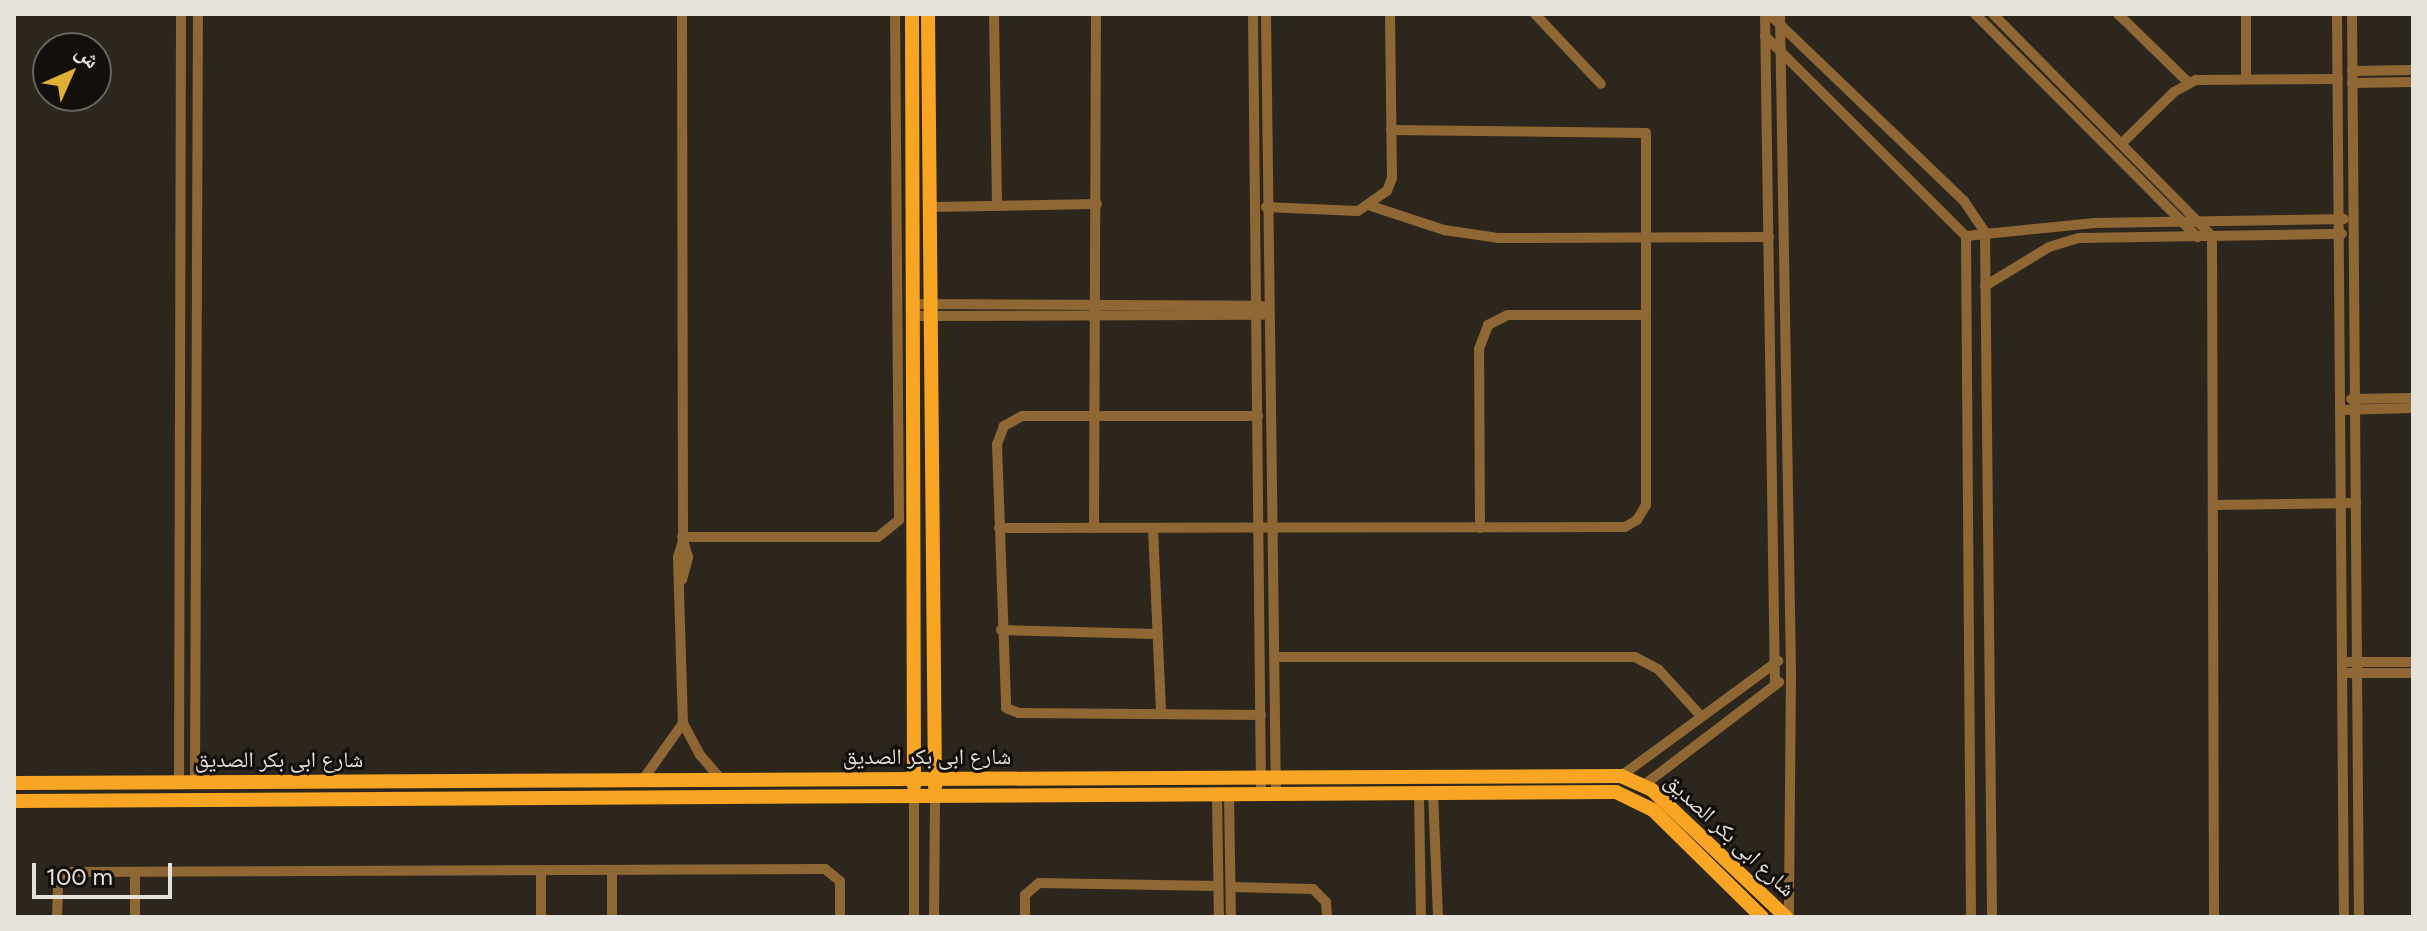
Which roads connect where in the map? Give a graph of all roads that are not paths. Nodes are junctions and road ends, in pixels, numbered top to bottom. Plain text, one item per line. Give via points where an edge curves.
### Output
1 (181, 14) edge
2 (198, 14) edge
3 (682, 14) edge
4 (895, 14) edge
5 (912, 14) edge
6 (928, 14) edge
7 (994, 14) edge
8 (1096, 14) edge
9 (1253, 14) edge
10 (1266, 14) edge
11 (1390, 14) edge
12 (1535, 14) edge
13 (1767, 14) edge
14 (1780, 14) edge
15 (1975, 14) edge
16 (2246, 14) edge
17 (2337, 14) edge
18 (2352, 14) edge
19 (1996, 15) edge
20 (2120, 15) edge
21 (1781, 26) junction
22 (1765, 36) junction
23 (1781, 51) junction
24 (2413, 70) edge
25 (2352, 77) junction
26 (2246, 79) junction
27 (2338, 79) junction
28 (2188, 82) junction
29 (2413, 82) edge
30 (1601, 84) dead end
31 (1391, 130) junction
32 (2122, 143) junction
33 (1097, 204) junction
34 (997, 206) junction
35 (1256, 206) junction
36 (1371, 206) junction
37 (931, 207) junction
38 (1270, 207) junction
39 (2339, 219) junction
40 (2354, 219) junction
41 (2182, 221) junction
42 (2201, 221) junction
43 (1985, 232) junction
44 (1647, 234) junction
45 (2339, 234) junction
46 (2354, 234) junction
47 (1966, 236) junction
48 (2212, 236) junction
49 (1769, 237) junction
50 (2197, 237) junction
51 (1985, 286) junction
52 (913, 310) junction
53 (1257, 310) junction
54 (1271, 310) junction
55 (931, 311) junction
56 (1096, 311) junction
57 (1646, 315) junction
58 (2413, 398) edge
59 (2355, 404) junction
60 (2340, 405) junction
61 (2413, 408) edge
62 (1095, 416) junction
63 (1258, 416) junction
64 (2341, 503) junction
65 (2356, 503) junction
66 (2213, 505) junction
67 (999, 528) junction
68 (1094, 528) junction
69 (1153, 528) junction
70 (1259, 528) junction
71 (1273, 528) junction
72 (1480, 528) junction
73 (682, 539) junction
74 (1001, 630) junction
75 (1157, 634) junction
76 (1791, 652) junction
77 (1275, 657) junction
78 (2413, 662) edge
79 (1776, 663) junction
80 (2342, 668) junction
81 (2357, 668) junction
82 (1791, 673) junction
83 (2413, 673) edge
84 (1775, 685) junction
85 (1161, 714) junction
86 (1261, 715) junction
87 (1701, 716) junction
88 (683, 723) junction
89 (1621, 776) junction
90 (1268, 777) junction
91 (914, 779) junction
92 (935, 779) junction
93 (642, 781) junction
94 (723, 781) junction
95 (179, 782) junction
96 (195, 782) junction
97 (384, 782) junction
98 (14, 783) edge
99 (1644, 785) junction
100 (1426, 792) junction
101 (1269, 794) junction
102 (1223, 795) junction
103 (914, 796) junction
104 (935, 796) junction
105 (384, 798) junction
106 (14, 801) edge
107 (541, 870) junction
108 (612, 870) junction
109 (135, 872) junction
110 (1218, 886) junction
111 (1231, 887) junction
112 (57, 917) edge
113 (135, 917) edge
114 (541, 917) edge
115 (612, 917) edge
116 (840, 917) edge
117 (914, 917) edge
118 (934, 917) edge
119 (1025, 917) edge
120 (1219, 917) edge
121 (1231, 917) edge
122 (1327, 917) edge
123 (1421, 917) edge
124 (1438, 917) edge
125 (1762, 917) edge
126 (1788, 917) edge
127 (1971, 917) edge
128 (1992, 917) edge
129 (2214, 917) edge
130 (2344, 917) edge
131 (2359, 917) edge

1 - 95 street
2 - 96 street
3 - 73 street
4 - 73 street via 899,520 878,537
5 - 52 main road
6 - 37 main road
7 - 34 street
8 - 33 street
9 - 35 street
10 - 38 street
11 - 31 street
12 - 30 street
13 - 21 street
13 - 22 street
14 - 21 street
15 - 41 street
16 - 26 street
17 - 27 street
18 - 25 street
19 - 32 street
20 - 28 street
21 - 23 street
21 - 43 street via 1964,201
22 - 23 street
22 - 49 street
23 - 47 street
23 - 76 street
24 - 25 street
25 - 29 street
25 - 40 street
26 - 27 street
26 - 28 street
27 - 39 street
28 - 32 street
31 - 36 street via 1392,178
31 - 44 street via 1646,133
32 - 42 street
33 - 34 street
33 - 56 street
34 - 37 street
35 - 38 street
35 - 53 street
36 - 38 street via 1350,212
36 - 44 street via 1478,236
37 - 55 main road
38 - 54 street
39 - 40 street
39 - 42 street
39 - 45 street
40 - 46 street
41 - 42 street
41 - 43 street
41 - 50 street
42 - 48 street
43 - 47 street
43 - 51 street
44 - 49 street
44 - 57 street
45 - 46 street
45 - 48 street
45 - 60 street
46 - 59 street
47 - 127 street
48 - 50 street
48 - 66 street
49 - 79 street
50 - 51 street via 2079,238 2049,247
51 - 128 street
52 - 55 street
52 - 91 main road
53 - 54 street
53 - 56 street
53 - 63 street
54 - 71 street
55 - 56 street
55 - 92 main road
56 - 62 street
57 - 72 street via 1508,315 1488,325 1479,349
57 - 72 street via 1642,514 1625,527
58 - 59 street
59 - 60 street
59 - 61 street
59 - 65 street
60 - 64 street
62 - 63 street
62 - 67 street via 1022,416 1004,426 997,444
62 - 68 street
63 - 70 street
64 - 65 street
64 - 66 street
64 - 80 street
65 - 81 street
66 - 129 street
67 - 68 street
67 - 74 street
68 - 69 street
69 - 70 street
69 - 75 street
70 - 71 street
70 - 86 street
71 - 72 street
71 - 77 street
73 - 88 street via 678,557
74 - 75 street
74 - 85 street via 1002,698 1010,711
75 - 85 street
76 - 79 street
76 - 82 street
77 - 87 street via 1635,657 1659,670
77 - 90 street
78 - 81 street
79 - 84 street
79 - 87 street
80 - 81 street
80 - 130 street
81 - 83 street
81 - 131 street
82 - 84 street
82 - 126 street
84 - 99 street
85 - 86 street
86 - 90 street
87 - 89 street
88 - 93 street
88 - 94 street via 700,755
89 - 90 main road, شارع ابى بكر الصديق
89 - 99 main road, شارع ابى بكر الصديق
90 - 92 main road, شارع ابى بكر الصديق
90 - 101 street
91 - 92 main road, شارع ابى بكر الصديق
91 - 94 main road, شارع ابى بكر الصديق
91 - 103 main road
92 - 104 main road
93 - 94 main road, شارع ابى بكر الصديق
93 - 97 main road, شارع ابى بكر الصديق
95 - 96 main road, شارع ابى بكر الصديق
95 - 98 main road, شارع ابى بكر الصديق
96 - 97 main road, شارع ابى بكر الصديق
97 - 105 main road
99 - 126 main road, شارع ابى بكر الصديق
100 - 101 main road, شارع ابى بكر الصديق
100 - 123 street
100 - 124 street
100 - 125 main road, شارع ابى بكر الصديق via 1626,794 1653,810
101 - 102 main road, شارع ابى بكر الصديق
102 - 104 main road, شارع ابى بكر الصديق
102 - 110 street
102 - 111 street
103 - 104 main road, شارع ابى بكر الصديق
103 - 105 main road, شارع ابى بكر الصديق
103 - 117 street
104 - 118 street
105 - 106 main road, شارع ابى بكر الصديق
107 - 108 street
107 - 109 street
107 - 114 street
108 - 115 street
108 - 116 street via 825,869 840,881
109 - 112 street via 64,876 57,891
109 - 113 street
110 - 119 street via 1039,883 1025,895
110 - 120 street
111 - 121 street
111 - 122 street via 1313,889 1326,902

